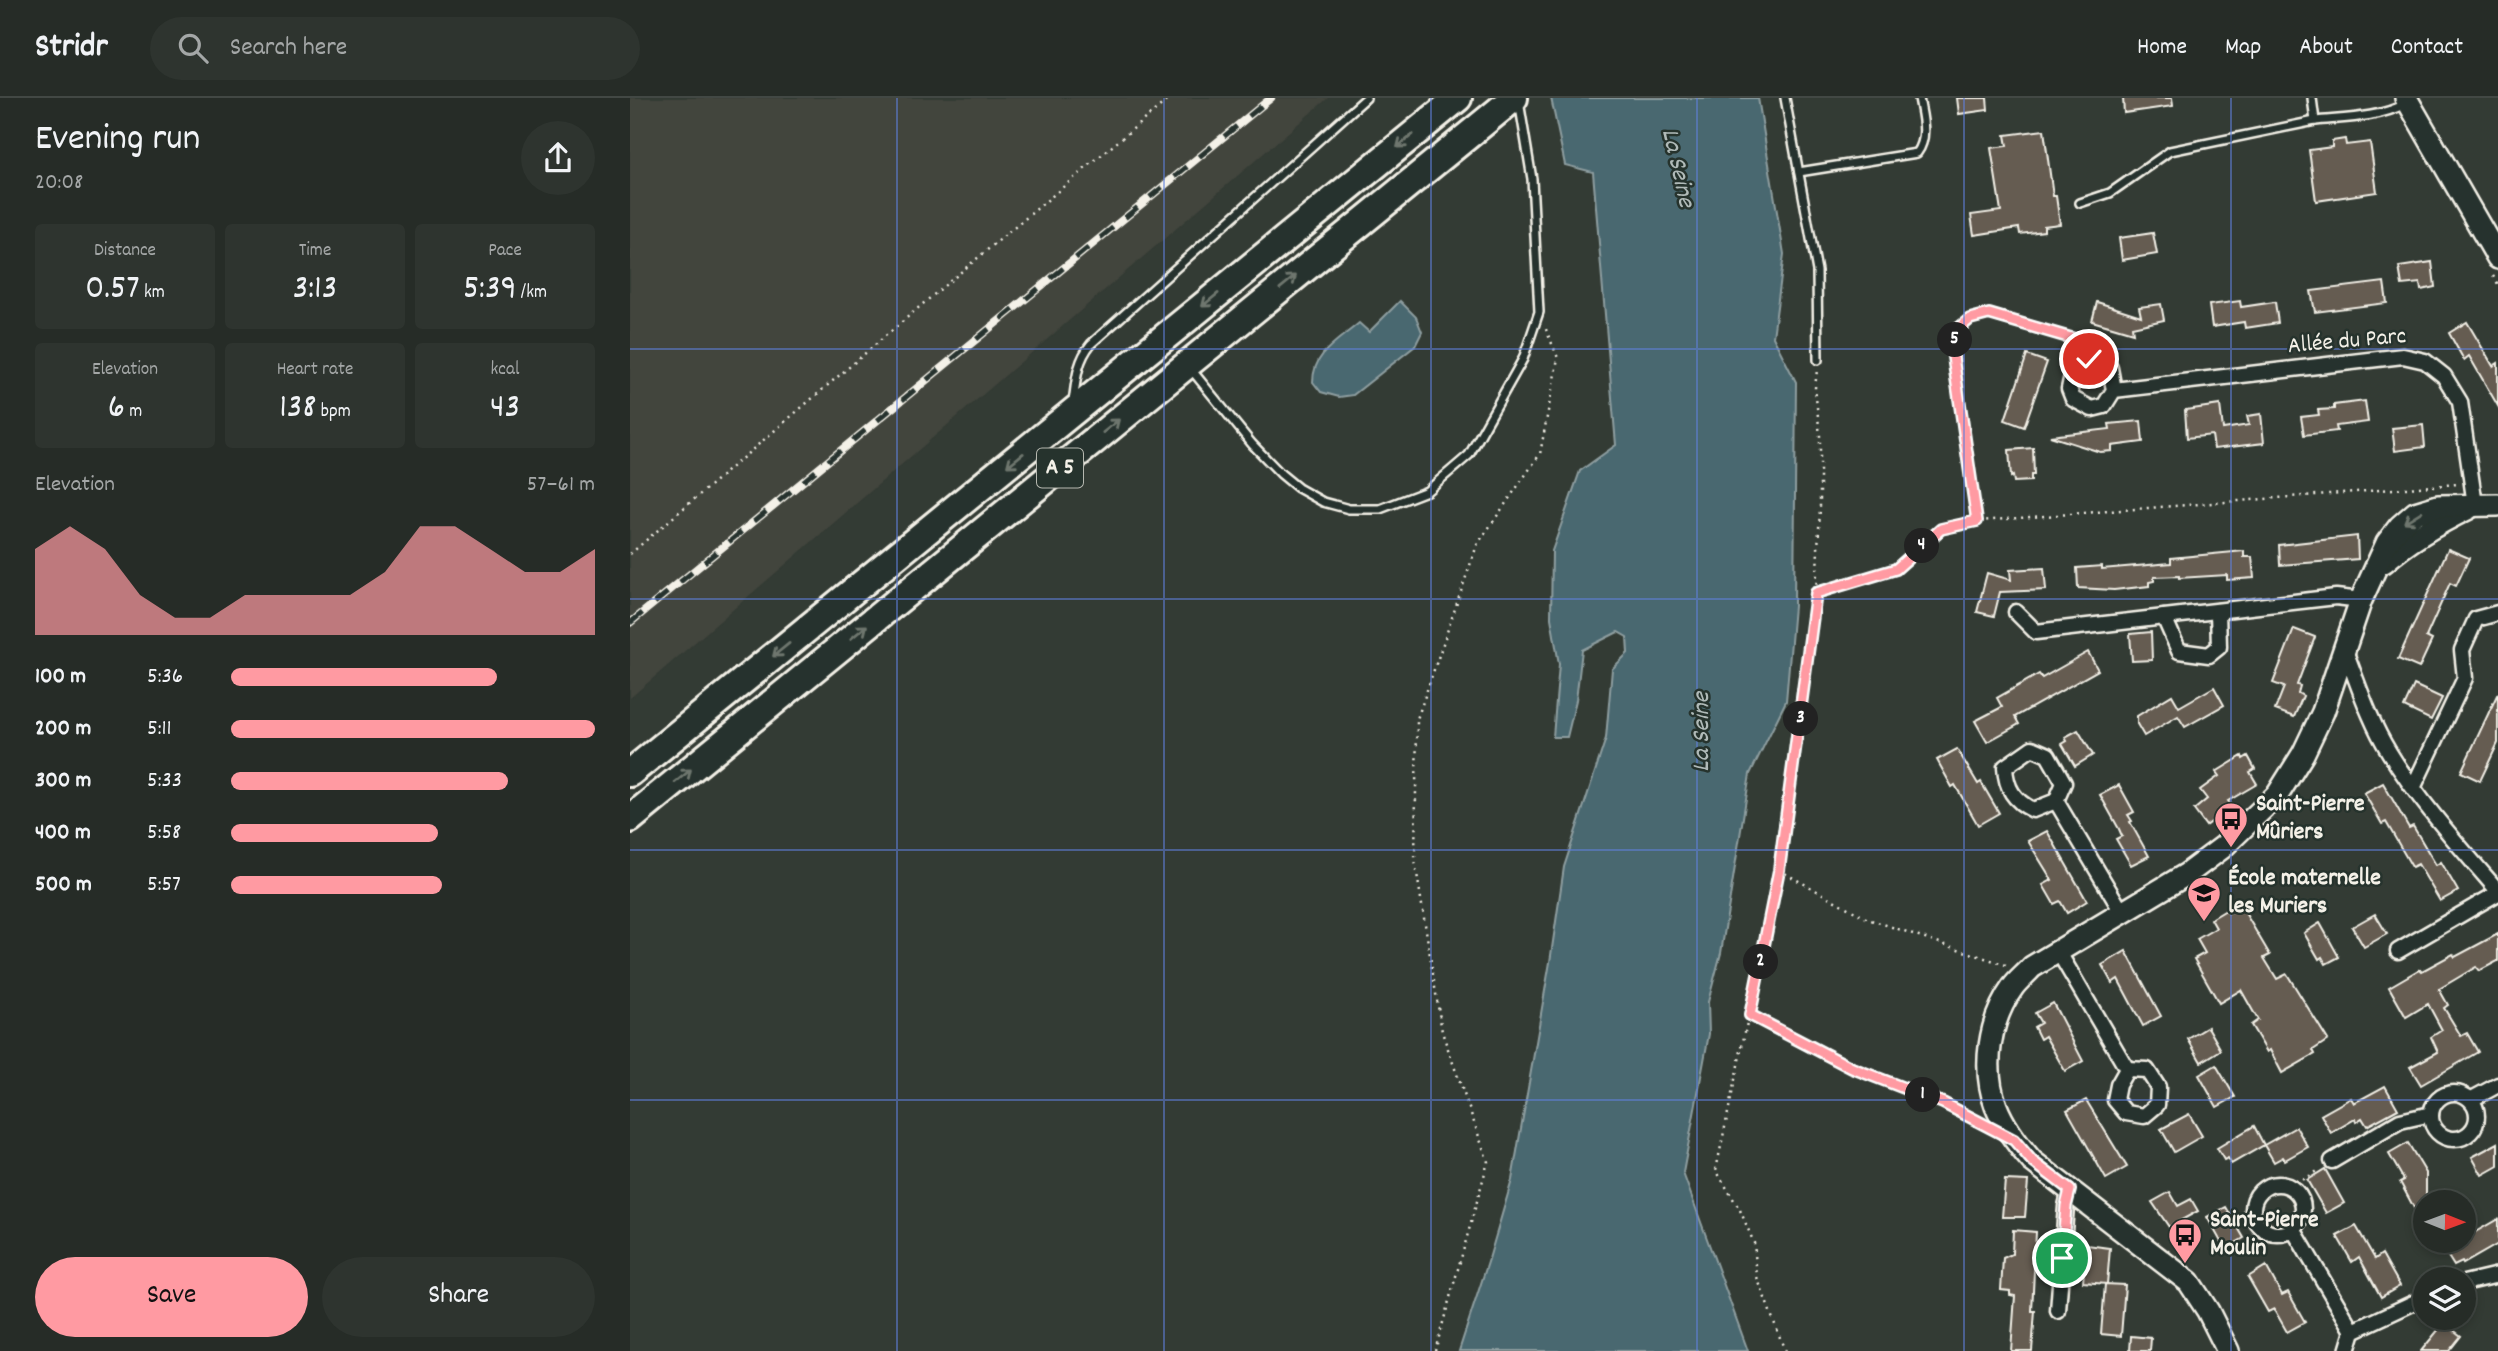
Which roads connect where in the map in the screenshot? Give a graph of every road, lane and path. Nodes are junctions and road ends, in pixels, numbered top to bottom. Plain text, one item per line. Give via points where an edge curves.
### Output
1 (1170, 98) edge
2 (1366, 98) edge
3 (1458, 98) edge
4 (1516, 98) edge
5 (1785, 98) edge
6 (1919, 98) edge
7 (2312, 98) edge
8 (2407, 100) edge
9 (2315, 121) junction
10 (1799, 173) junction
11 (2080, 203) dead end
12 (2498, 258) edge
13 (1539, 312) junction
14 (2089, 359) junction
15 (1818, 360) joint
16 (1187, 364) junction
17 (2114, 390) junction
18 (1071, 414) junction
19 (2472, 483) junction
20 (2475, 505) junction
21 (2498, 505) edge
22 (1977, 521) junction
23 (630, 554) edge
24 (1816, 593) junction
25 (2361, 600) junction
26 (2218, 611) junction
27 (2016, 612) dead end
28 (2498, 614) edge
29 (2164, 617) junction
30 (2344, 647) junction
31 (630, 773) edge
32 (2414, 786) junction
33 (2056, 801) junction
34 (630, 819) edge
35 (1779, 870) junction
36 (2498, 892) edge
37 (2123, 912) junction
38 (2059, 951) junction
39 (2398, 951) dead end
40 (2023, 976) junction
41 (1750, 1015) junction
42 (2127, 1069) dead end
43 (2498, 1085) edge
44 (2472, 1099) junction
45 (2431, 1114) junction
46 (2014, 1140) junction
47 (2332, 1161) joint
48 (2290, 1187) junction
49 (2070, 1190) junction
50 (2293, 1228) junction
51 (2498, 1275) edge
52 (2476, 1280) edge
53 (2413, 1303) edge
54 (2059, 1311) dead end
55 (2353, 1331) junction
56 (1435, 1351) edge
57 (1785, 1351) edge
58 (2228, 1351) edge
59 (2347, 1351) edge

1 - 23 path
2 - 18 lane via 1091,344 1078,366
3 -> 18 highway, A 5
4 - 13 lane via 1532,179
16 -> 4 highway, A 5
5 - 10 lane
6 - 10 lane via 1924,135 1917,153
7 - 9 lane
8 - 9 lane via 2396,109 2375,114
8 - 12 street
9 - 11 lane via 2171,151 2110,193
10 - 15 lane via 1817,271
13 - 16 lane via 1523,359 1469,455 1427,491 1380,509 1337,507 1298,488 1252,444
13 - 56 path via 1558,358 1540,454 1477,545 1417,719 1415,861 1442,1032 1488,1163
14 - 17 street via 2110,369
14 - 17 street, Allée du Parc via 2074,366 2069,389 2073,399 2092,409 2104,406
14 - 22 path via 2078,340 1989,314 1970,319 1958,329 1952,350
15 - 24 path
34 -> 16 highway, A 5
17 - 19 street, Allée du Parc via 2403,356 2425,360 2444,376 2460,402
18 -> 31 highway, A 5
19 - 20 street, Allée du Parc
19 - 22 path
20 - 21 street
20 - 25 street via 2404,545 2377,568
22 - 24 path via 1941,529 1896,569
24 - 35 path
25 - 26 street via 2336,597
25 - 30 street
26 - 29 street
26 - 29 street via 2219,647 2209,655 2179,651
27 - 29 street via 2036,632
28 - 32 street via 2476,618 2462,650 2465,678
30 - 32 street via 2389,751
30 - 37 street via 2323,712 2278,794 2214,854
32 - 36 street
33 - 33 street via 2064,783 2048,755 2032,748 2005,767 2006,783 2019,804 2033,810
33 - 37 street
35 - 40 path via 1868,919 2009,966
35 - 41 path
36 - 39 street
37 - 38 street
38 - 40 street
38 - 42 street
40 - 46 street via 1999,1012 1988,1070 1996,1107
41 - 46 path via 1852,1068 1943,1103
41 - 57 path via 1716,1170 1754,1243 1757,1277
43 - 44 street
44 - 45 street via 2460,1092 2446,1093
44 - 45 street via 2477,1121 2462,1138 2440,1134
45 - 47 street via 2400,1121
46 - 49 street via 2032,1161
47 - 48 path
48 - 50 street via 2303,1207
48 - 50 street via 2281,1184 2263,1189 2256,1196 2254,1215 2266,1230 2285,1233
49 - 54 street
49 - 58 street via 2189,1282
50 - 55 street
51 - 52 street
53 - 55 street
55 - 59 street

